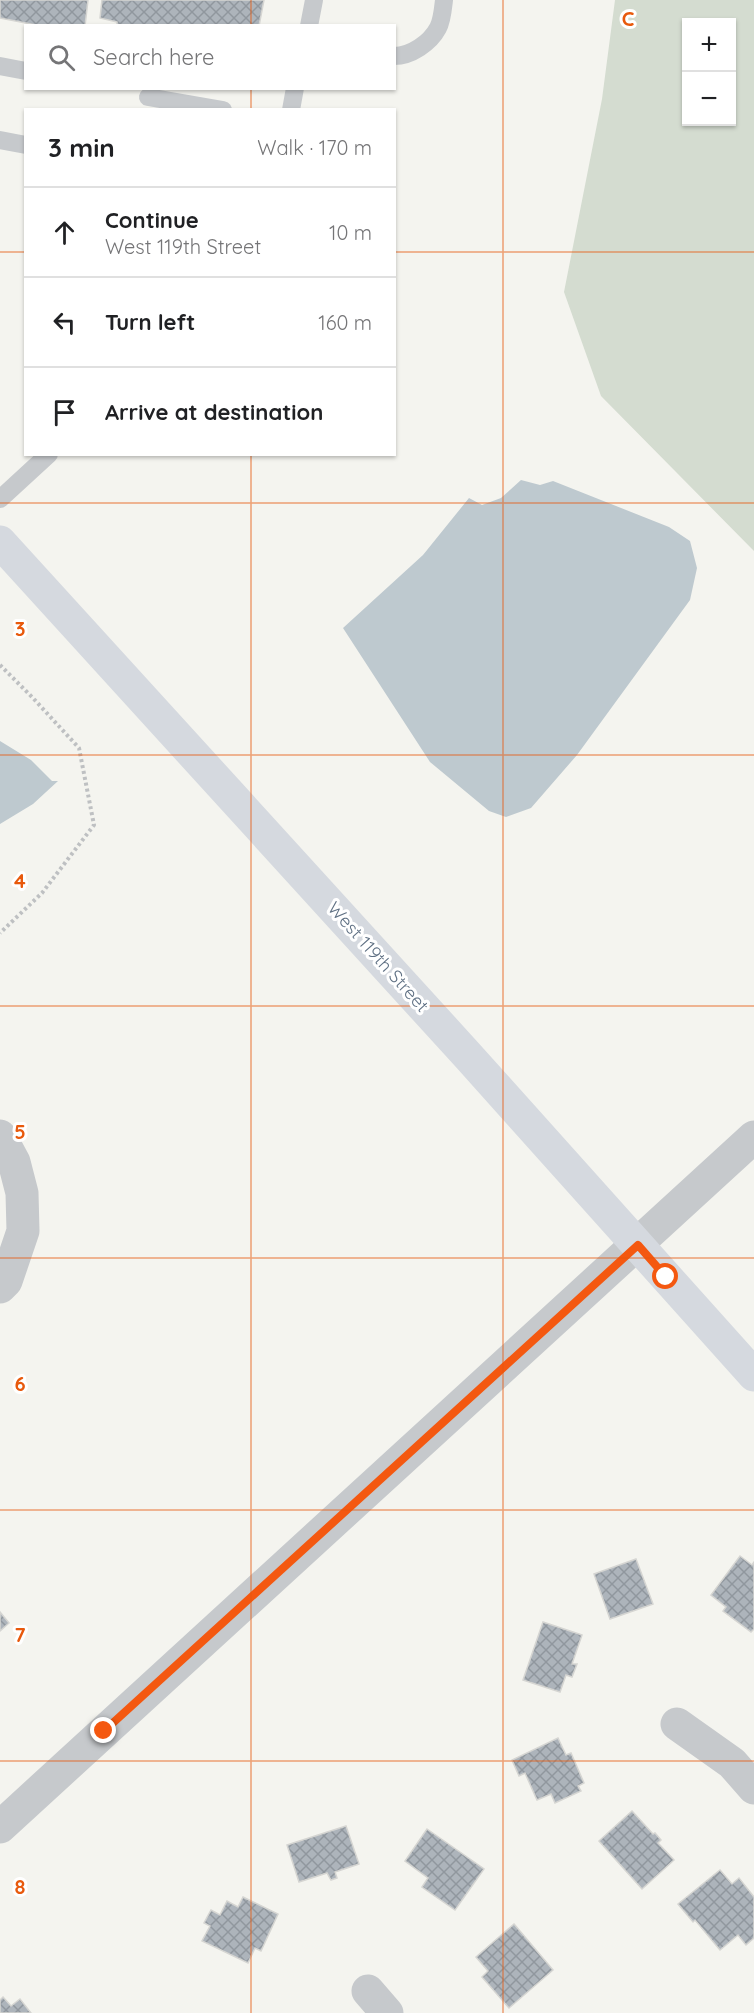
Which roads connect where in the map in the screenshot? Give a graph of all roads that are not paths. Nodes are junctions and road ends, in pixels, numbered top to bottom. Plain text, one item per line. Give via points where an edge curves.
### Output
1 (314, 0) edge
2 (444, 0) edge
3 (309, 24) edge
4 (396, 56) edge
5 (0, 66) edge
6 (24, 71) edge
7 (295, 90) edge
8 (148, 97) dead end
9 (211, 108) edge
10 (291, 108) edge
11 (0, 140) edge
12 (24, 145) edge
13 (47, 456) edge
14 (0, 499) edge
15 (0, 542) edge
16 (0, 1136) edge
17 (754, 1137) edge
18 (638, 1245) junction
19 (0, 1287) edge
20 (754, 1375) edge
21 (677, 1724) dead end
22 (754, 1788) edge
23 (0, 1827) edge

1 - 3 lane
2 - 4 lane via 438,28 424,45
5 - 6 lane
7 - 10 lane
8 - 9 lane
11 - 12 lane
13 - 14 lane
15 - 18 main road, West 119th Street
16 - 19 street via 14,1162 22,1193 23,1231 6,1281
17 - 18 street
18 - 20 main road, West 119th Street
18 - 23 street
21 - 22 street via 732,1763

